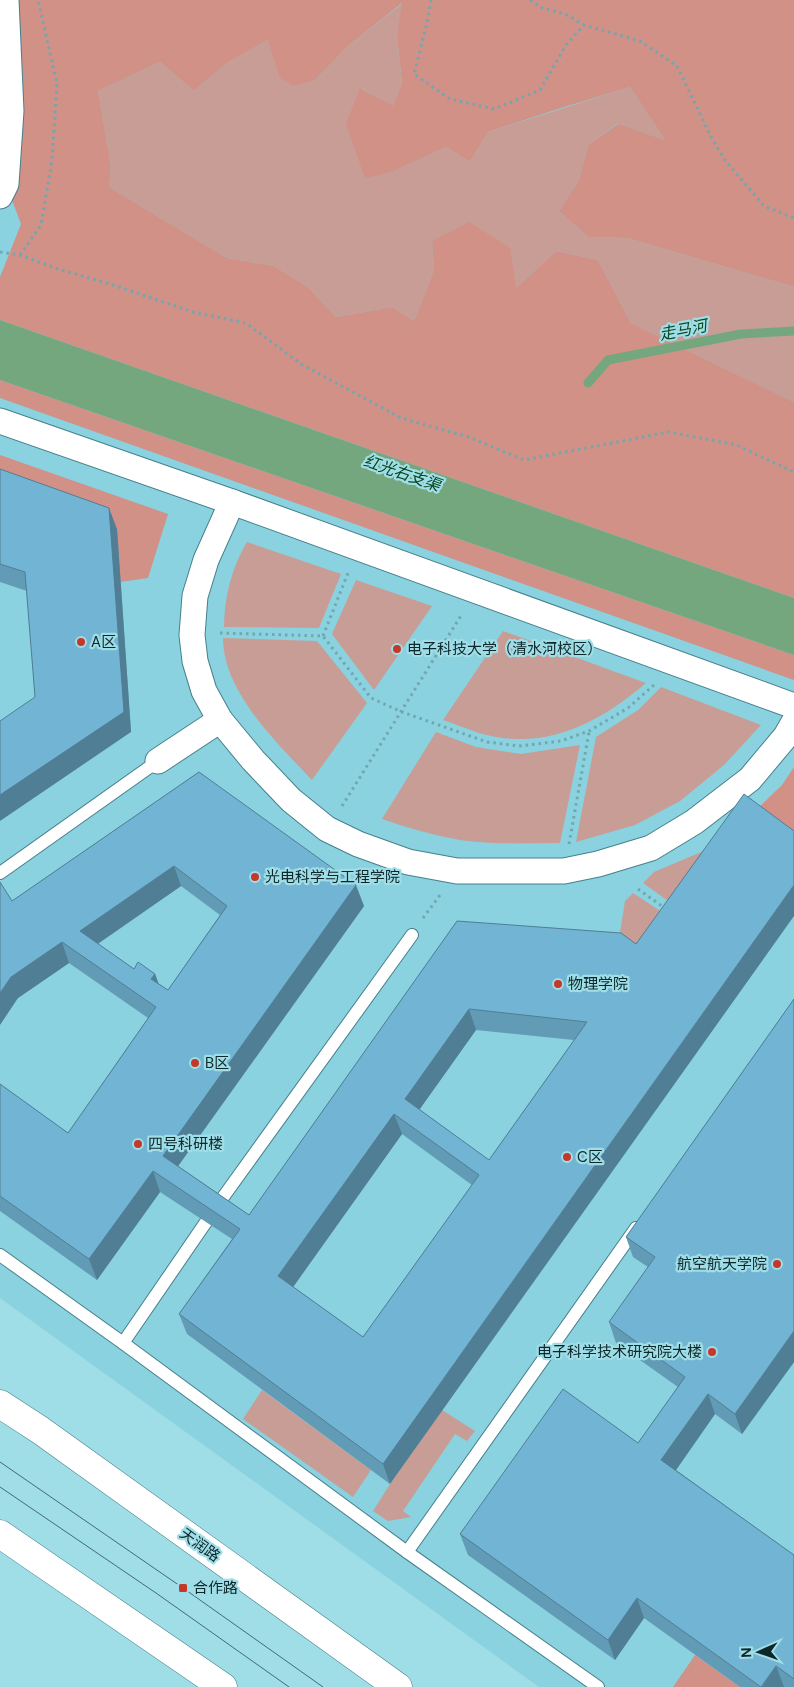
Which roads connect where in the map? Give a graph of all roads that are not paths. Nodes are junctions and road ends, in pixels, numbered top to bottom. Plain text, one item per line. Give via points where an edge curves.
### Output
1 (6, 0) edge
2 (0, 196) edge
3 (0, 421) edge
4 (232, 502) junction
5 (794, 706) edge
6 (220, 720) junction
7 (794, 722) edge
8 (158, 760) joint
9 (0, 873) edge
10 (412, 935) road end
11 (216, 1207) edge
12 (644, 1218) edge
13 (206, 1222) edge
14 (0, 1255) edge
15 (123, 1343) junction
16 (0, 1404) edge
17 (0, 1534) edge
18 (407, 1552) junction
19 (223, 1687) edge
20 (398, 1687) edge
21 (598, 1687) edge

1 - 2 street via 11,111 6,184
3 - 4 street
4 - 5 street
4 - 6 street via 206,560 195,596 192,635 195,661 204,691
6 - 7 street via 291,800 327,830 408,862 457,872 564,871 651,848 694,822 750,778
6 - 8 street
8 - 9 lane
10 - 11 lane
12 - 18 lane
13 - 15 lane
14 - 15 lane
15 - 18 lane
16 - 20 main road, 天润路
17 - 19 main road
18 - 21 lane

